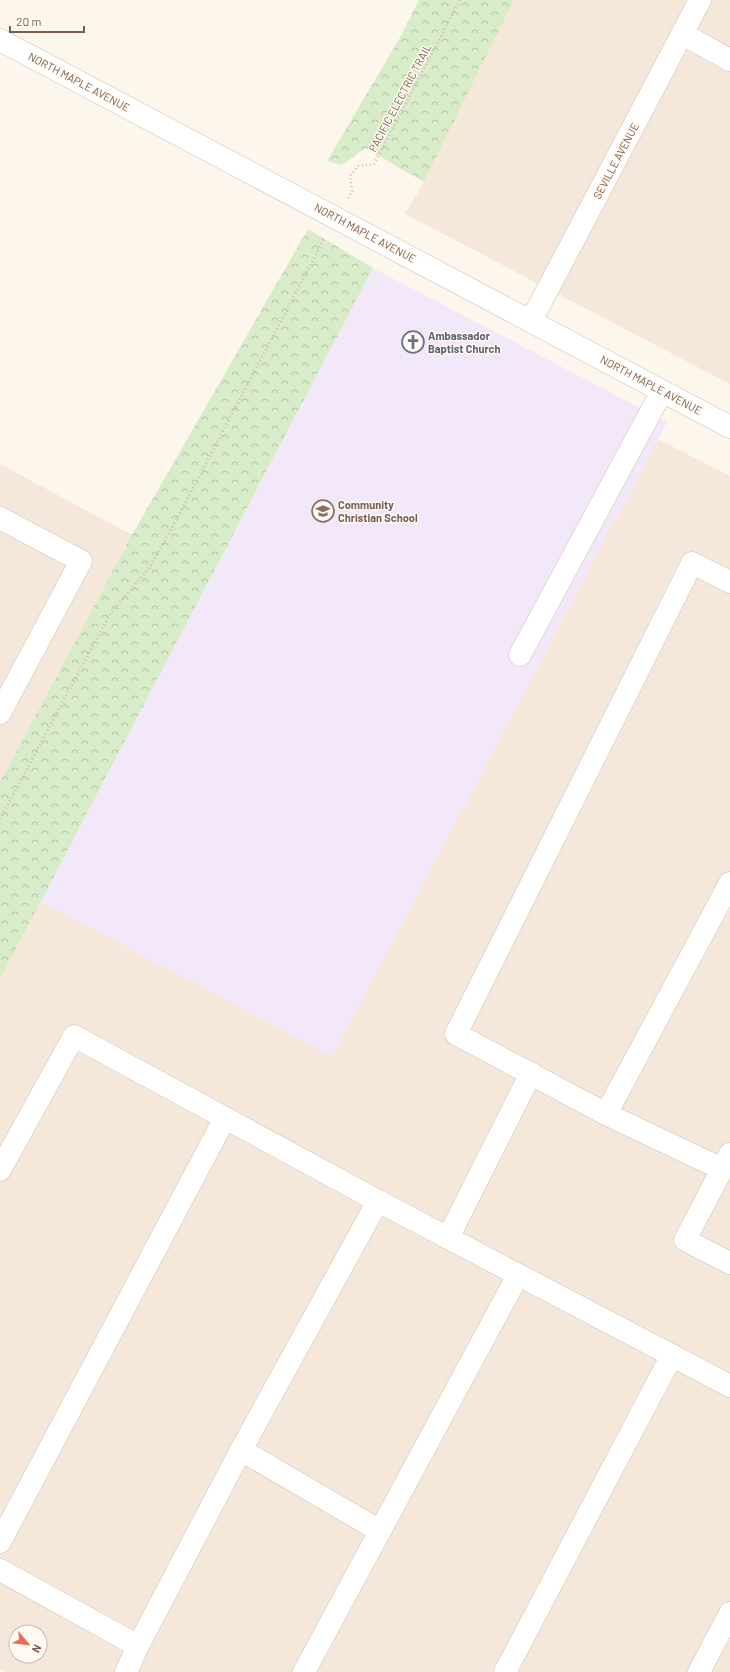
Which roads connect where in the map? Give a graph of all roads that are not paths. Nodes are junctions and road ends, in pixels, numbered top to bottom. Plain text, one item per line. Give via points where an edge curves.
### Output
1 (700, 0) edge
2 (683, 34) junction
3 (0, 40) edge
4 (730, 60) edge
5 (531, 321) junction
6 (662, 391) junction
7 (730, 427) edge
8 (0, 518) edge
9 (730, 582) edge
10 (520, 655) dead end
11 (0, 713) edge
12 (730, 883) edge
13 (531, 1074) junction
14 (606, 1114) junction
15 (225, 1118) junction
16 (726, 1162) edge
17 (0, 1170) edge
18 (378, 1201) junction
19 (448, 1238) junction
20 (730, 1263) edge
21 (518, 1275) junction
22 (672, 1355) junction
23 (730, 1386) edge
24 (241, 1450) junction
25 (380, 1531) junction
26 (0, 1542) edge
27 (0, 1570) edge
28 (730, 1613) edge
29 (138, 1646) junction
30 (126, 1672) edge
31 (304, 1672) edge
32 (505, 1672) edge
33 (699, 1672) edge

1 - 2 street, SEVILLE AVENUE
2 - 4 street
2 - 5 street, SEVILLE AVENUE
3 - 5 street, NORTH MAPLE AVENUE
5 - 6 street, NORTH MAPLE AVENUE
6 - 7 street, NORTH MAPLE AVENUE
6 - 10 street
8 - 11 street via 81,561
9 - 13 street via 692,563 456,1034
12 - 14 street
13 - 14 street
13 - 19 street
14 - 16 street
15 - 17 street via 74,1036
15 - 18 street
15 - 26 street
16 - 20 street via 685,1240
18 - 19 street
18 - 24 street
19 - 21 street
21 - 22 street
21 - 25 street
22 - 23 street
22 - 32 street
24 - 25 street
24 - 29 street
25 - 31 street
27 - 29 street
28 - 33 street
29 - 30 street

